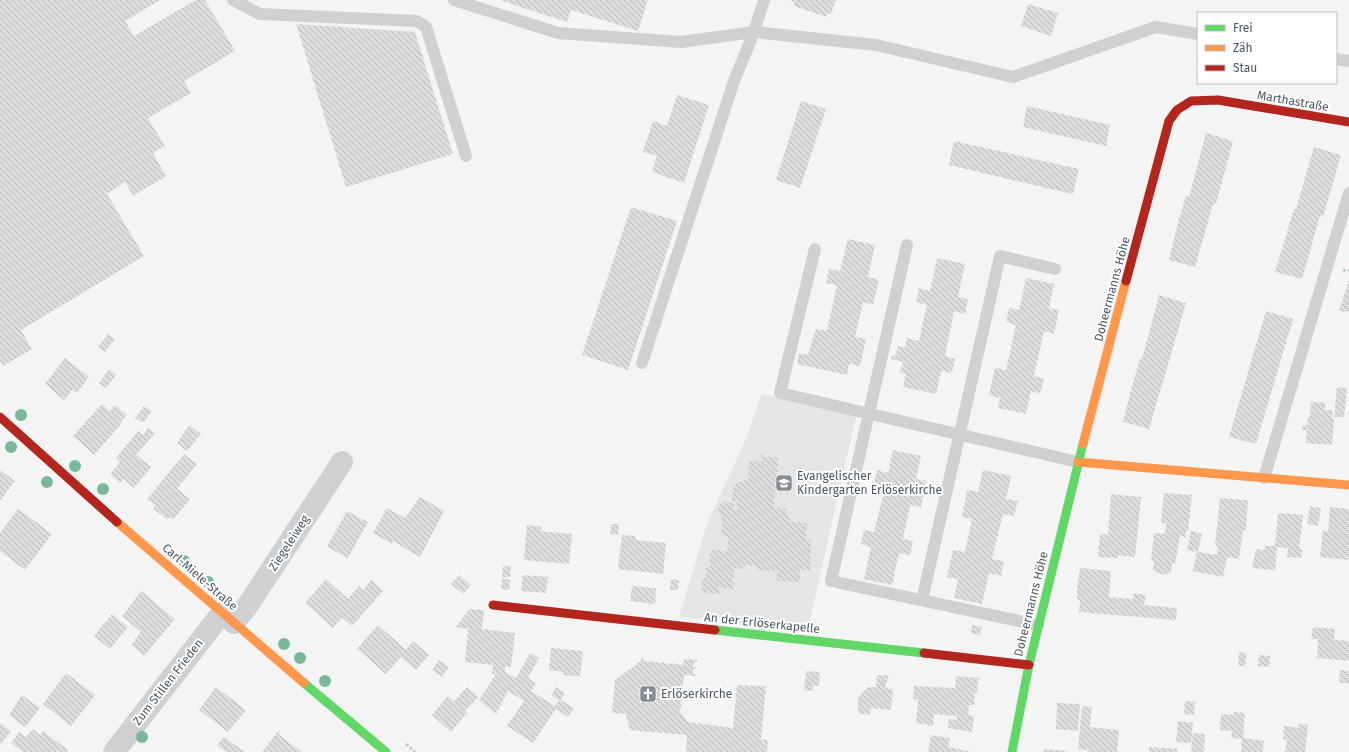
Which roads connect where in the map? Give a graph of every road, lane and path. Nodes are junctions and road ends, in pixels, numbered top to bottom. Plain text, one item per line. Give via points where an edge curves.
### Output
1 (233, 0) edge
2 (454, 0) edge
3 (764, 0) edge
4 (754, 32) junction
5 (1197, 34) edge
6 (1337, 59) edge
7 (1349, 61) edge
8 (1170, 121) joint
9 (1349, 122) edge
10 (466, 156) dead end
11 (1349, 193) edge
12 (907, 245) dead end
13 (815, 249) dead end
14 (1055, 269) dead end
15 (642, 363) dead end
16 (869, 414) junction
17 (0, 417) edge
18 (959, 435) junction
19 (342, 462) dead end
20 (1078, 462) junction
21 (1264, 478) junction
22 (1349, 485) edge
23 (922, 600) junction
24 (493, 605) dead end
25 (228, 618) junction
26 (1038, 625) junction
27 (1029, 665) junction
28 (114, 752) edge
29 (386, 752) edge
30 (1012, 752) edge

1 - 10 lane via 260,14 417,21 426,27
2 - 4 lane via 558,33 681,42
3 - 4 lane
4 - 5 lane via 876,45 1013,77 1156,27
4 - 15 lane via 734,81
6 - 7 lane
8 - 9 street, Marthastraße via 1177,110 1191,101 1218,100
8 - 20 street, Doheermanns Höhe
11 - 21 lane
12 - 16 lane
13 - 16 lane via 780,393
14 - 18 lane via 1000,256
16 - 18 lane
16 - 23 lane via 831,581
17 - 25 street, Carl-Miele-Straße
18 - 20 lane
18 - 23 lane
19 - 25 street, Ziegeleiweg via 246,608
20 - 21 street
20 - 26 street, Doheermanns Höhe
21 - 22 street
23 - 26 lane
24 - 27 street, An der Erlöserkapelle
25 - 28 street, Zum Stillen Frieden
25 - 29 street, Carl-Miele-Straße
26 - 27 street, Doheermanns Höhe
27 - 30 street, Doheermanns Höhe

